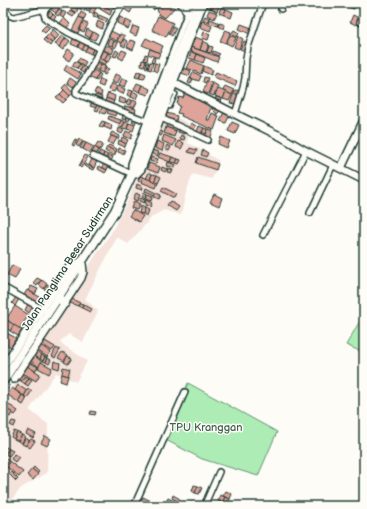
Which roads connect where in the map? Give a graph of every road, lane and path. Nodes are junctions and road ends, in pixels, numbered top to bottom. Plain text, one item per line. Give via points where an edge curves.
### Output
1 (53, 3) edge
2 (125, 3) edge
3 (181, 3) edge
4 (190, 3) edge
5 (198, 3) edge
6 (204, 3) edge
7 (263, 3) edge
8 (283, 3) edge
9 (3, 8) edge
10 (45, 9) junction
11 (281, 9) dead end
12 (364, 13) edge
13 (190, 15) junction
14 (360, 22) dead end
15 (99, 48) junction
16 (174, 56) junction
17 (171, 82) junction
18 (168, 90) junction
19 (162, 105) junction
20 (235, 114) junction
21 (161, 118) junction
22 (364, 120) edge
23 (149, 122) junction
24 (208, 140) dead end
25 (147, 145) junction
26 (306, 151) junction
27 (93, 156) dead end
28 (333, 165) junction
29 (341, 168) junction
30 (132, 174) junction
31 (363, 177) edge
32 (310, 213) dead end
33 (263, 235) dead end
34 (3, 287) edge
35 (58, 299) junction
36 (45, 311) junction
37 (3, 367) edge
38 (14, 379) joint
39 (3, 381) edge
40 (184, 392) dead end
41 (3, 396) edge
42 (219, 472) dead end
43 (134, 506) edge
44 (204, 506) edge

1 - 10 street
2 - 15 street via 119,9
3 - 13 street
4 - 13 street
5 - 13 main road, Jalan Panglima Besar Sudirman
6 - 17 street
7 - 20 street via 248,46 245,78
8 - 11 street
9 - 10 street via 14,17
10 - 15 street via 46,20
12 - 14 street
13 - 16 main road, Jalan Panglima Besar Sudirman
15 - 23 street via 76,93
16 - 17 main road, Jalan Panglima Besar Sudirman
16 - 23 street
17 - 18 main road, Jalan Panglima Besar Sudirman
17 - 20 street
18 - 19 main road, Jalan Panglima Besar Sudirman
18 - 19 lane via 176,94 170,107
19 - 21 street
19 - 23 main road, Jalan Panglima Besar Sudirman
20 - 26 street
21 - 24 street
21 - 25 street
22 - 29 street
23 - 25 main road, Jalan Panglima Besar Sudirman
23 - 30 street via 131,164
25 - 30 main road, Jalan Panglima Besar Sudirman
26 - 28 street
26 - 33 street
27 - 30 street
28 - 29 street
28 - 32 street
29 - 31 street
30 - 35 main road, Jalan Panglima Besar Sudirman via 113,215
34 - 36 street
35 - 36 main road, Jalan Panglima Besar Sudirman
35 - 38 street
36 - 37 street
36 - 39 main road, Jalan Panglima Besar Sudirman
38 - 41 path
40 - 43 street
42 - 44 street

